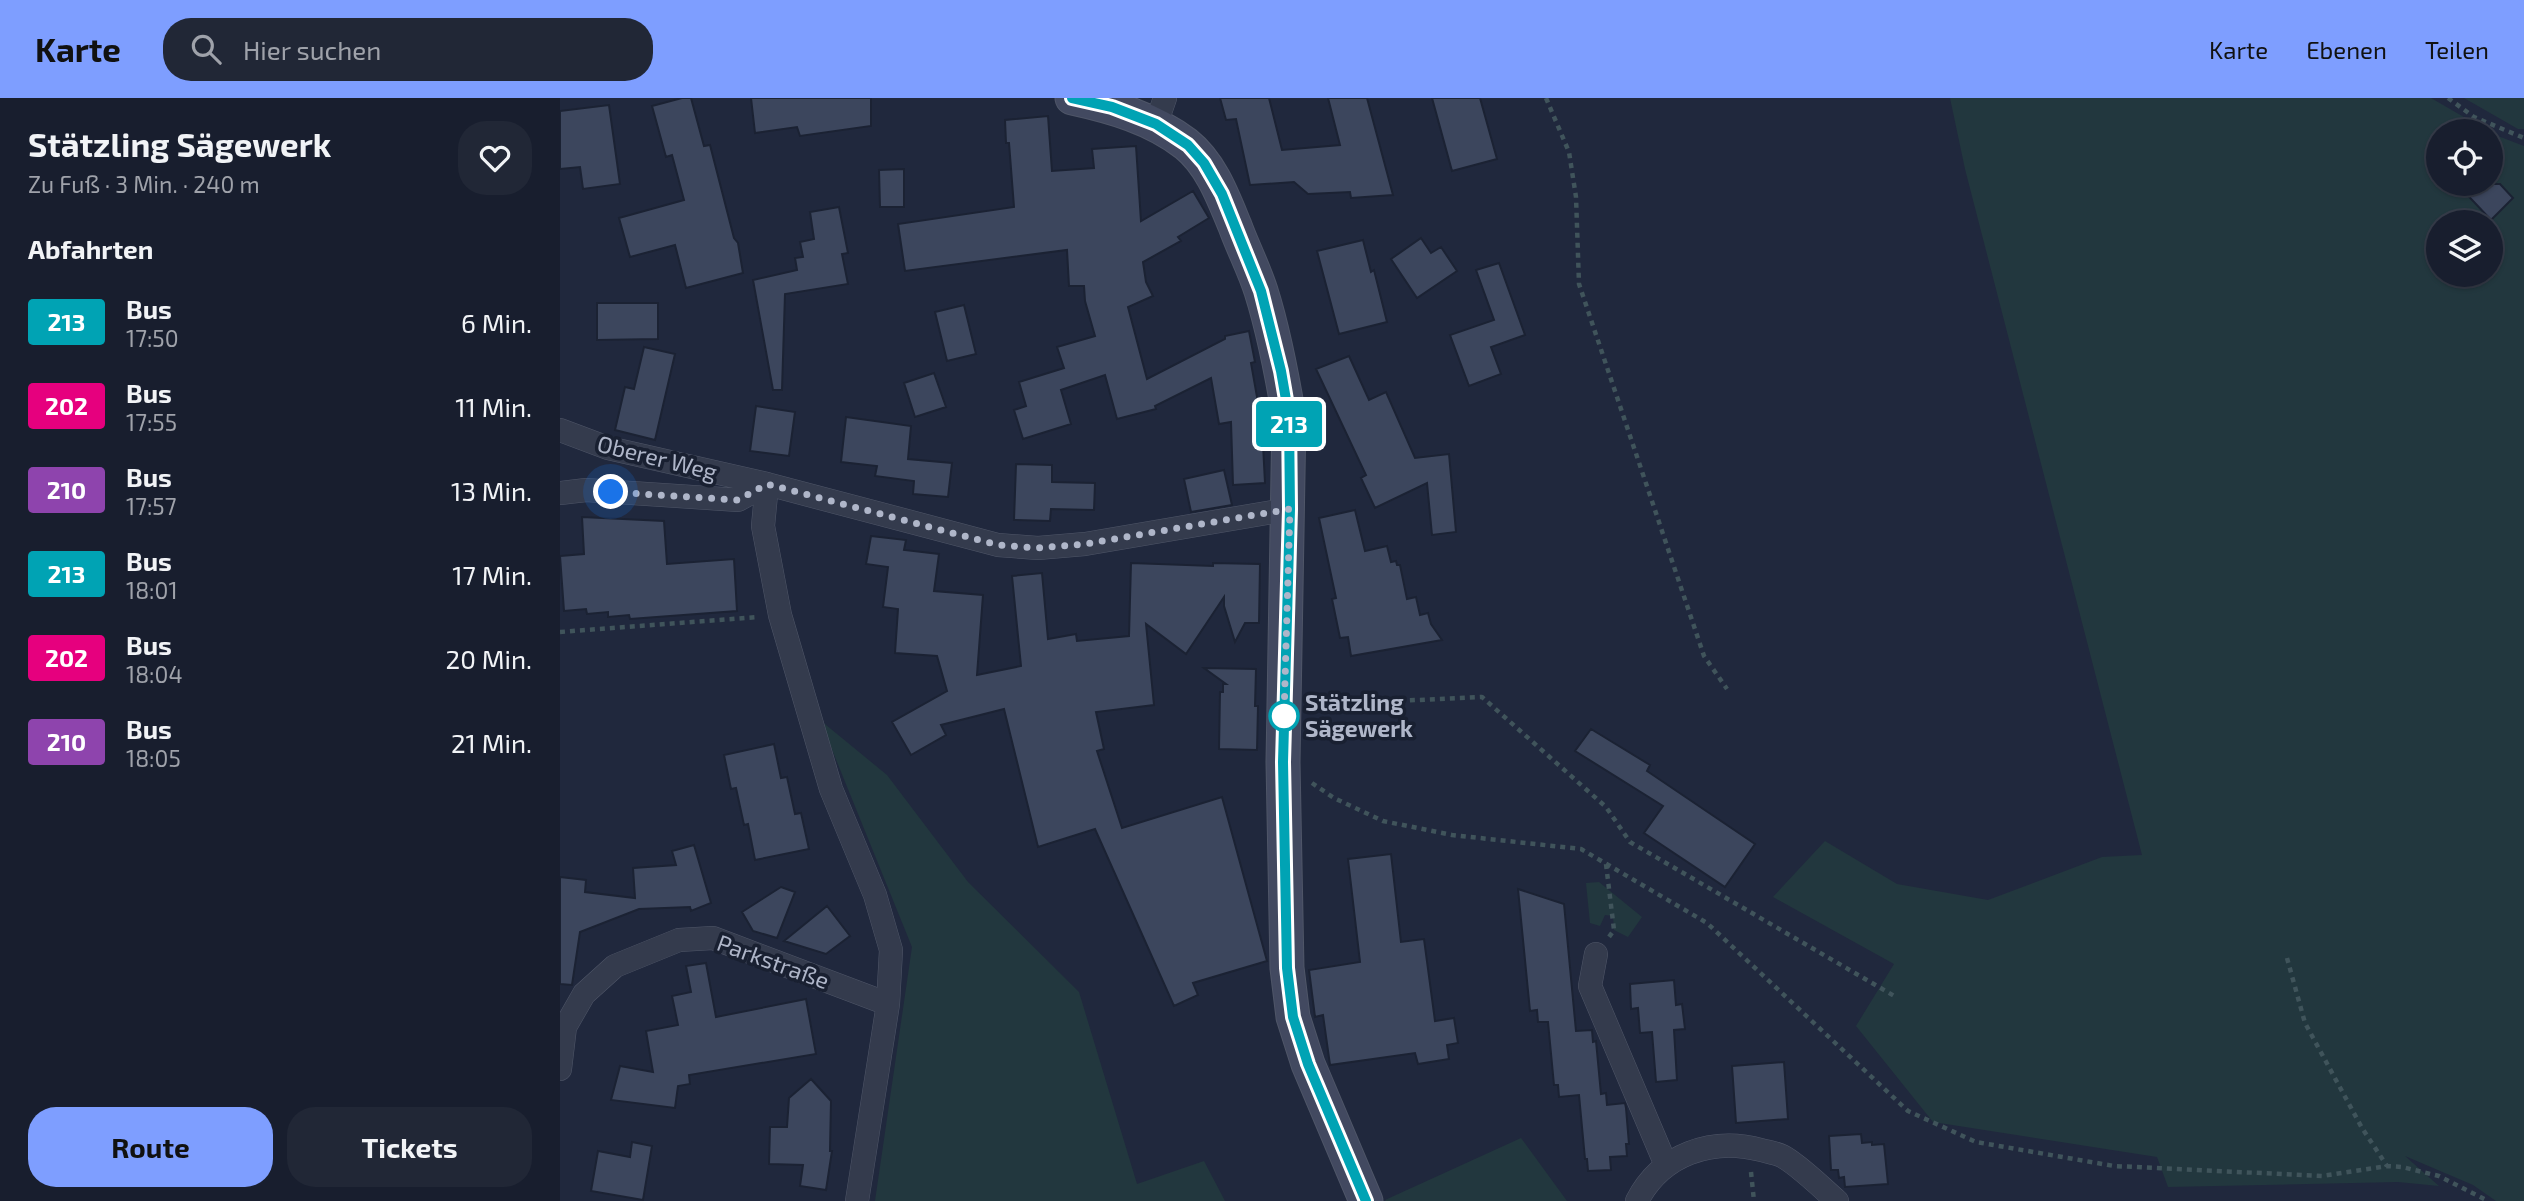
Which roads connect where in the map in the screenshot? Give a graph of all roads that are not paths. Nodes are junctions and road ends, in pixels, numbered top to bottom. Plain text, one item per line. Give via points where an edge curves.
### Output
1 (1072, 98) edge
2 (1160, 111) edge
3 (560, 430) edge
4 (767, 484) junction
5 (560, 494) edge
6 (1290, 509) junction
7 (1596, 954) road end
8 (888, 1004) junction
9 (560, 1069) edge
10 (1666, 1165) junction
11 (857, 1201) edge
12 (1366, 1201) edge
13 (1637, 1201) edge
14 (1837, 1201) edge

1 - 2 street
2 - 6 street via 1204,163 1222,194 1261,291 1289,417
3 - 4 street, Oberer Weg via 608,448
4 - 5 street via 738,500 586,490
4 - 6 street, Oberer Weg via 998,545 1038,548
4 - 8 street via 763,526 780,615 831,789 875,895 891,950
6 - 12 street via 1283,762 1287,968 1293,1017 1308,1064
7 - 10 street via 1590,986
8 - 9 street, Parkstraße via 713,938 679,940 615,966 584,994 565,1027
8 - 11 street
10 - 13 street via 1646,1184
10 - 14 street via 1694,1150 1723,1144 1749,1147 1783,1156

